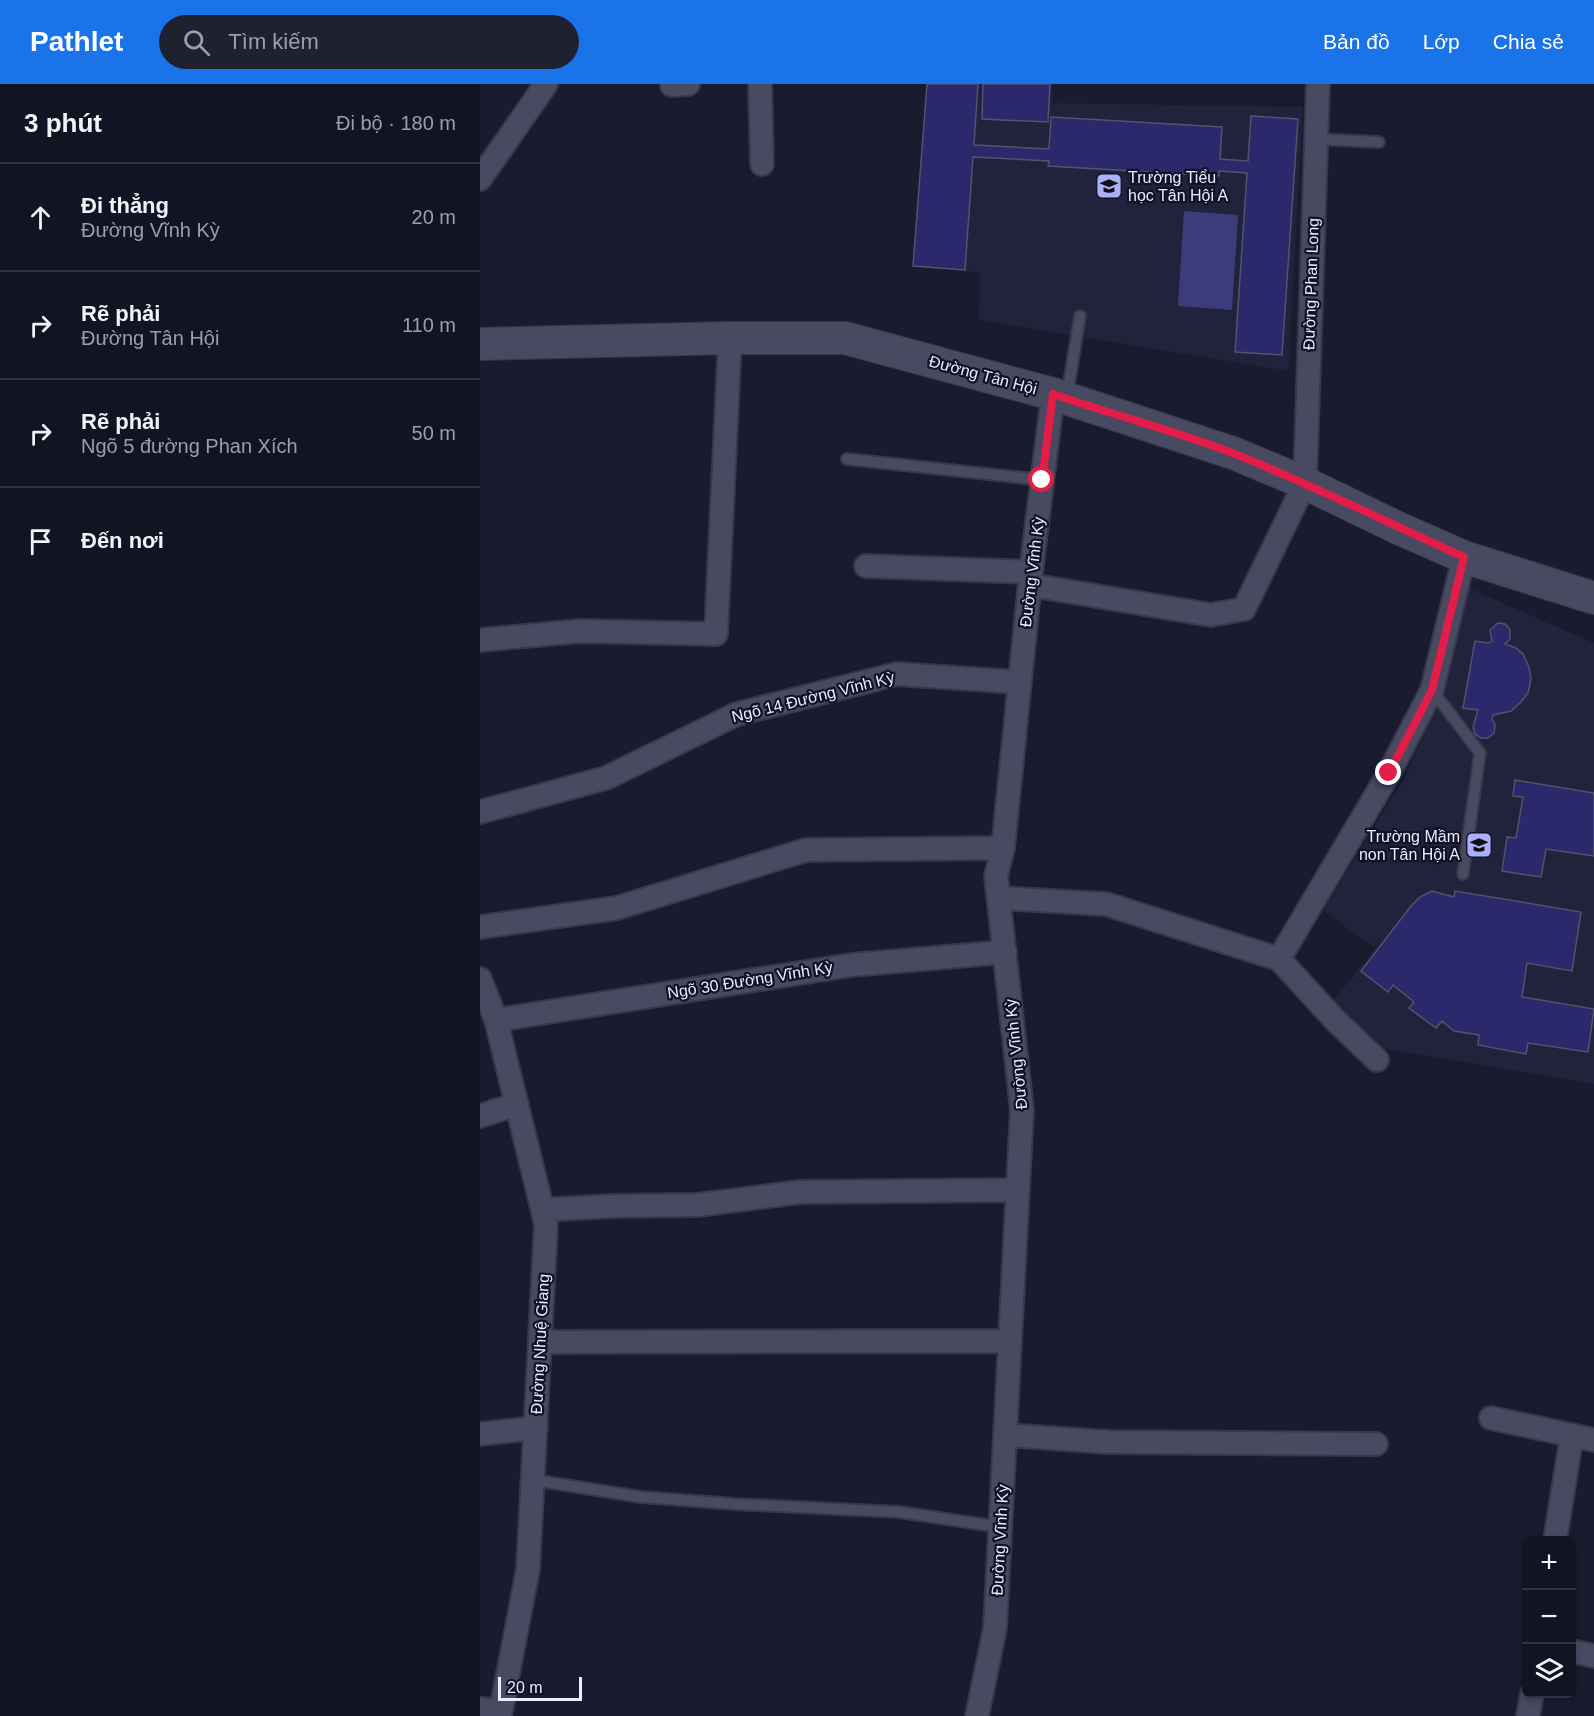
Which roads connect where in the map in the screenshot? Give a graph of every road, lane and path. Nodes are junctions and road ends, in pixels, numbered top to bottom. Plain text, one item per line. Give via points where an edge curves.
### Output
1 (546, 84) edge
2 (760, 84) edge
3 (1318, 84) edge
4 (1316, 139) junction
5 (1379, 142) dead end
6 (762, 164) dead end
7 (480, 179) edge
8 (1080, 316) dead end
9 (729, 338) junction
10 (480, 344) edge
11 (1060, 397) junction
12 (847, 459) dead end
13 (1042, 480) junction
14 (1305, 483) junction
15 (1464, 557) junction
16 (866, 566) dead end
17 (1031, 579) junction
18 (1594, 598) edge
19 (480, 640) edge
20 (1020, 682) junction
21 (1432, 690) junction
22 (480, 812) edge
23 (1003, 848) junction
24 (1464, 874) dead end
25 (999, 898) junction
26 (480, 927) edge
27 (1005, 952) junction
28 (1279, 959) junction
29 (480, 979) edge
30 (496, 1020) junction
31 (1377, 1060) dead end
32 (517, 1104) junction
33 (480, 1116) edge
34 (1018, 1190) junction
35 (543, 1210) junction
36 (1009, 1341) junction
37 (540, 1342) junction
38 (1491, 1418) dead end
39 (536, 1428) junction
40 (480, 1434) edge
41 (1005, 1435) junction
42 (1572, 1435) junction
43 (1594, 1440) edge
44 (1376, 1444) dead end
45 (533, 1480) junction
46 (1000, 1527) junction
47 (1556, 1536) edge
48 (1576, 1652) edge
49 (1594, 1656) edge
50 (1531, 1698) edge
51 (494, 1712) edge
52 (977, 1716) edge
53 (1528, 1716) edge

1 - 7 street
2 - 6 street
3 - 4 street, Đường Phan Long
4 - 5 lane
4 - 14 street, Đường Phan Long
8 - 11 lane
9 - 10 street, Đường Tân Hội
9 - 11 street, Đường Tân Hội via 845,338
9 - 19 street via 716,634 581,632
11 - 13 street, Đường Vĩnh Kỳ
11 - 14 street, Đường Tân Hội via 1233,453
12 - 13 lane
13 - 17 street, Đường Vĩnh Kỳ
14 - 15 street, Đường Tân Hội
14 - 17 street via 1244,609 1211,615
15 - 18 street, Đường Tân Hội
15 - 21 street
16 - 17 street
17 - 20 street, Đường Vĩnh Kỳ
20 - 22 street, Ngõ 14 Đường Vĩnh Kỳ via 897,674 737,714 606,778
20 - 23 street, Đường Vĩnh Kỳ
21 - 24 lane via 1480,753
21 - 28 street via 1389,773
23 - 25 street, Đường Vĩnh Kỳ via 996,876
23 - 26 street via 806,850 617,908
25 - 27 street, Đường Vĩnh Kỳ
25 - 28 street via 1106,904
27 - 30 street, Ngõ 30 Đường Vĩnh Kỳ via 852,965
27 - 34 street, Đường Vĩnh Kỳ via 1022,1110
28 - 31 street
29 - 30 street, Đường Nhuệ Giang
30 - 32 street, Đường Nhuệ Giang
32 - 33 street
32 - 35 street, Đường Nhuệ Giang
34 - 35 street via 800,1192 696,1205
34 - 36 street, Đường Vĩnh Kỳ
35 - 37 street, Đường Nhuệ Giang via 546,1224
36 - 37 street
36 - 41 street, Đường Vĩnh Kỳ
37 - 39 street, Đường Nhuệ Giang
38 - 42 street
39 - 40 street
39 - 45 street, Đường Nhuệ Giang
41 - 44 street via 1108,1442
41 - 46 street, Đường Vĩnh Kỳ
42 - 43 street
42 - 47 street
45 - 46 lane via 641,1497 899,1512
45 - 51 street, Đường Nhuệ Giang via 528,1569
46 - 52 street, Đường Vĩnh Kỳ via 995,1628
48 - 49 street
50 - 53 street

